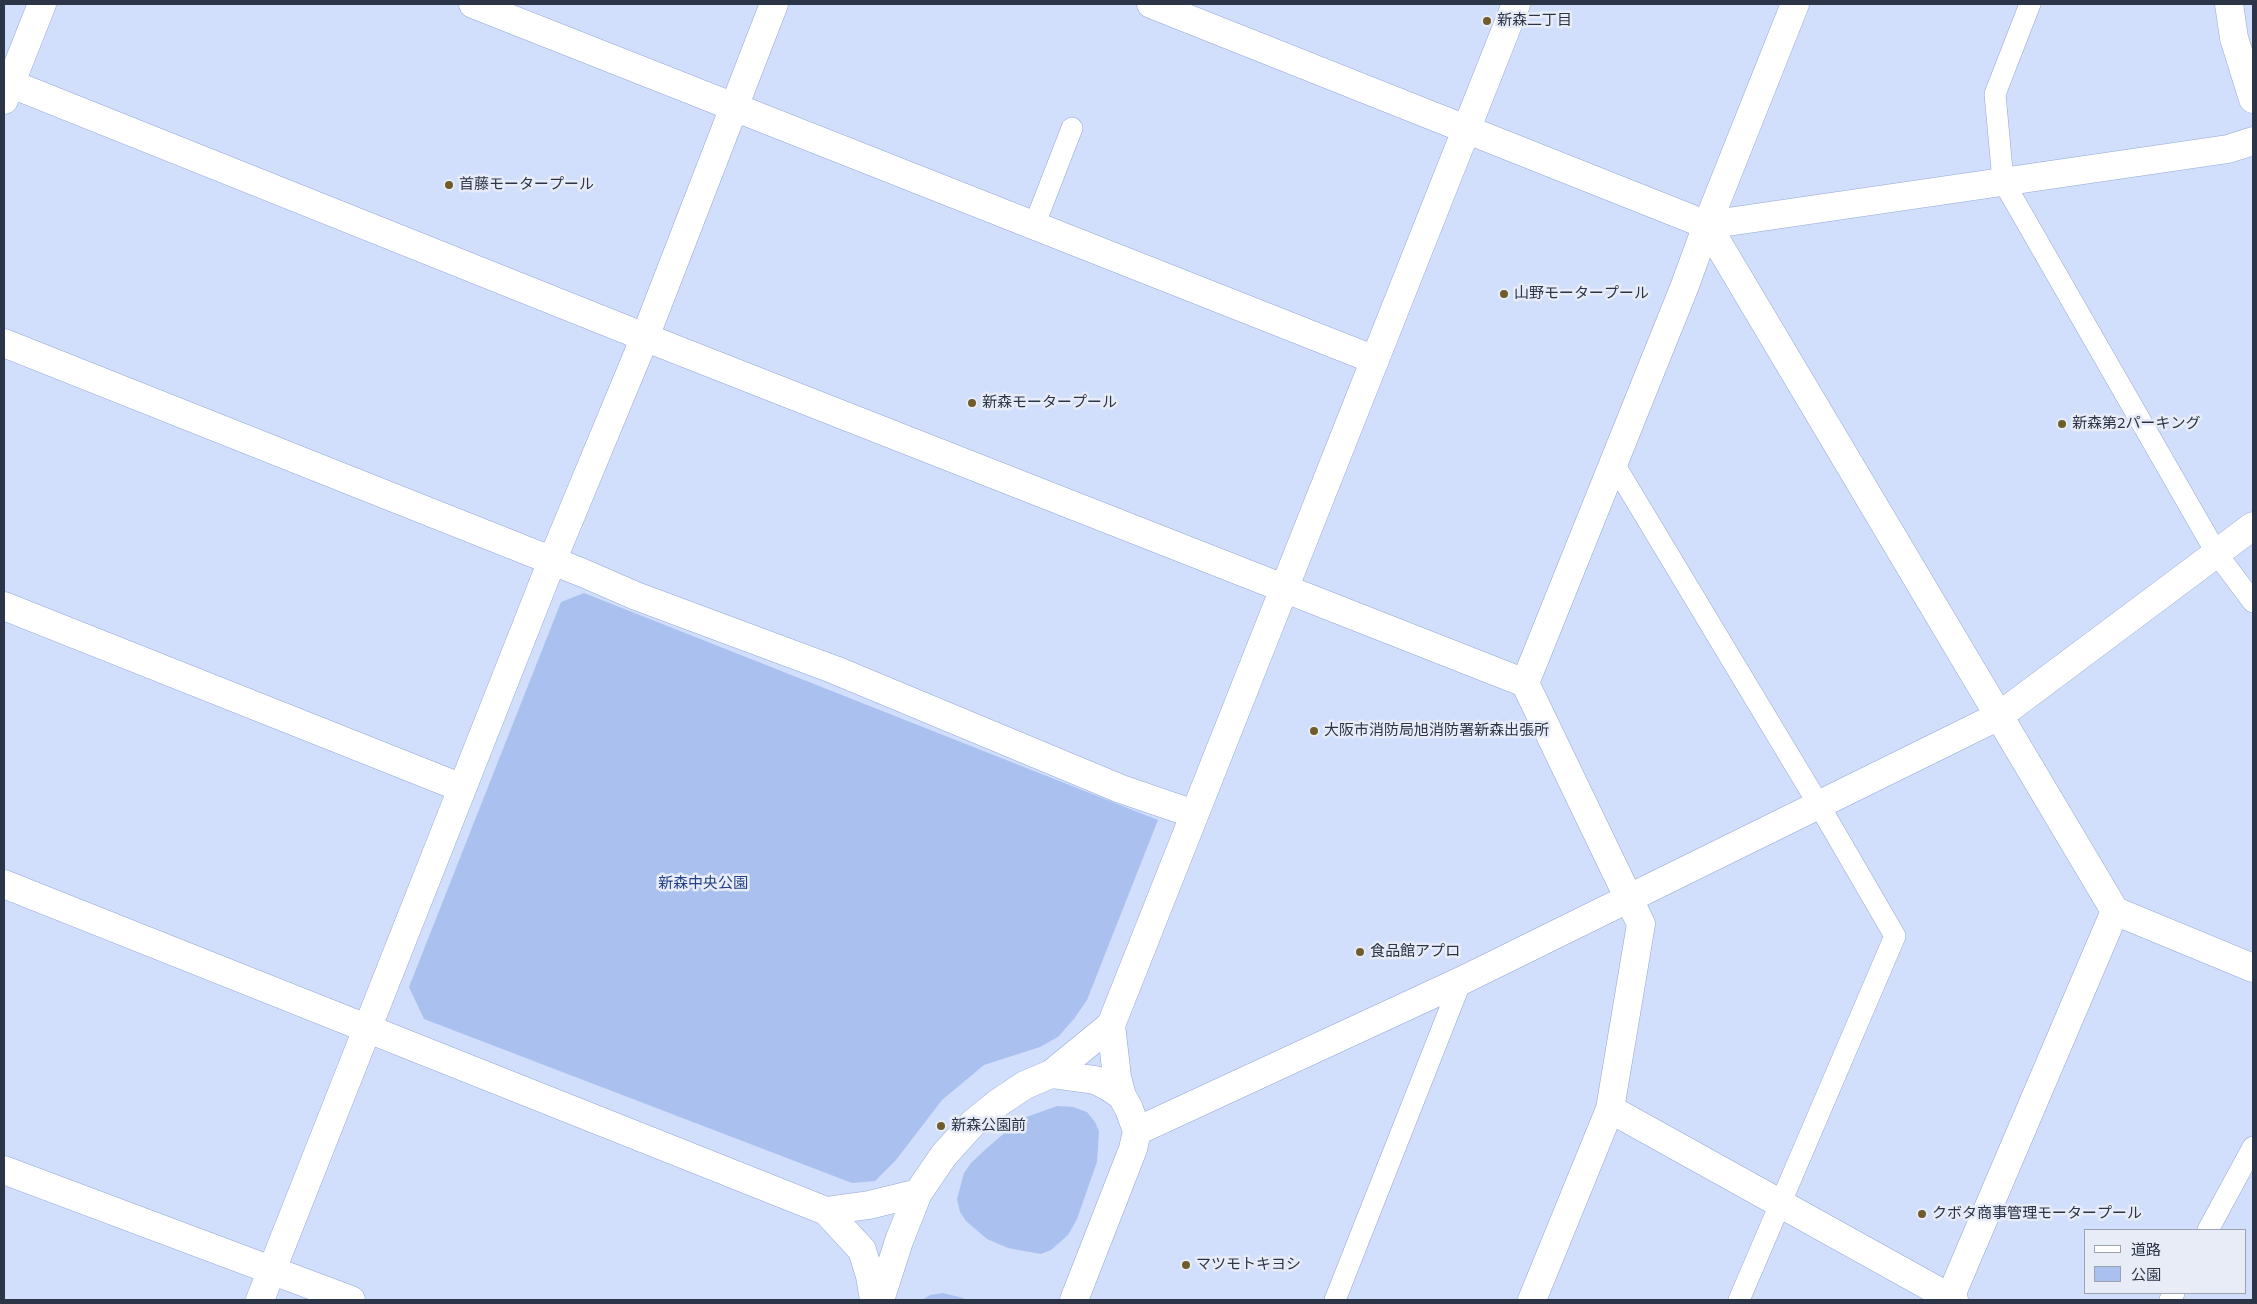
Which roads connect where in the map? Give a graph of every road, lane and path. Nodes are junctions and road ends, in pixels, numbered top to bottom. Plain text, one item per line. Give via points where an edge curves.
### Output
1 (42, 4) edge
2 (473, 4) edge
3 (774, 4) edge
4 (1151, 4) edge
5 (1516, 4) edge
6 (1795, 4) edge
7 (2030, 4) edge
8 (2229, 4) edge
9 (6, 88) edge
10 (2253, 99) edge
11 (733, 107) junction
12 (1072, 128) dead end
13 (1466, 129) junction
14 (2253, 142) edge
15 (2004, 181) junction
16 (1707, 224) junction
17 (1034, 226) junction
18 (645, 336) junction
19 (4, 343) edge
20 (1375, 360) junction
21 (1614, 464) junction
22 (2253, 526) edge
23 (2217, 554) junction
24 (552, 561) junction
25 (1284, 588) junction
26 (2253, 602) edge
27 (4, 606) edge
28 (1525, 683) junction
29 (1999, 716) junction
30 (462, 788) junction
31 (1819, 805) junction
32 (1194, 814) junction
33 (4, 884) edge
34 (1630, 897) junction
35 (2115, 911) junction
36 (2253, 968) edge
37 (1461, 982) junction
38 (1111, 1025) junction
39 (368, 1029) junction
40 (1051, 1074) junction
41 (1122, 1096) junction
42 (1610, 1109) junction
43 (1137, 1131) junction
44 (2253, 1148) edge
45 (4, 1170) edge
46 (918, 1193) junction
47 (1779, 1203) junction
48 (826, 1211) junction
49 (2209, 1229) edge
50 (273, 1269) junction
51 (260, 1300) edge
52 (352, 1300) edge
53 (874, 1300) edge
54 (880, 1300) edge
55 (1074, 1300) edge
56 (1335, 1300) edge
57 (1532, 1300) edge
58 (1739, 1300) edge
59 (1951, 1300) edge

1 - 9 street
2 - 11 street
3 - 11 street
4 - 13 street
5 - 13 street
6 - 16 street
7 - 15 lane via 1995,94
8 - 10 street via 2234,38
9 - 18 street
11 - 17 street
11 - 18 street
12 - 17 lane
13 - 16 street
13 - 20 street
14 - 15 street via 2228,149
15 - 16 street
15 - 23 lane
16 - 21 street
16 - 29 street
17 - 20 street
18 - 24 street
18 - 25 street
19 - 24 street
20 - 25 street
21 - 28 street
21 - 31 lane
22 - 23 street
23 - 26 lane
23 - 29 street
24 - 30 street
24 - 32 street via 835,670 1121,789
25 - 28 street
25 - 32 street
27 - 30 street
28 - 34 street
29 - 31 street
29 - 35 street
30 - 39 street
31 - 34 street
31 - 47 lane via 1895,936
32 - 38 street
33 - 39 street
34 - 37 street
34 - 42 street via 1641,924
35 - 36 street
35 - 59 street
37 - 43 street
37 - 56 lane
38 - 40 street
38 - 41 street
39 - 48 street
39 - 50 street
40 - 41 street via 1094,1080
40 - 46 street via 1025,1085 972,1124 944,1155
41 - 43 street
42 - 47 street
42 - 57 street
43 - 55 street via 1133,1149
44 - 49 lane
45 - 50 street
46 - 48 street via 870,1205
46 - 54 street
47 - 58 lane
47 - 59 street
48 - 53 street via 862,1250
50 - 51 street
50 - 52 street

